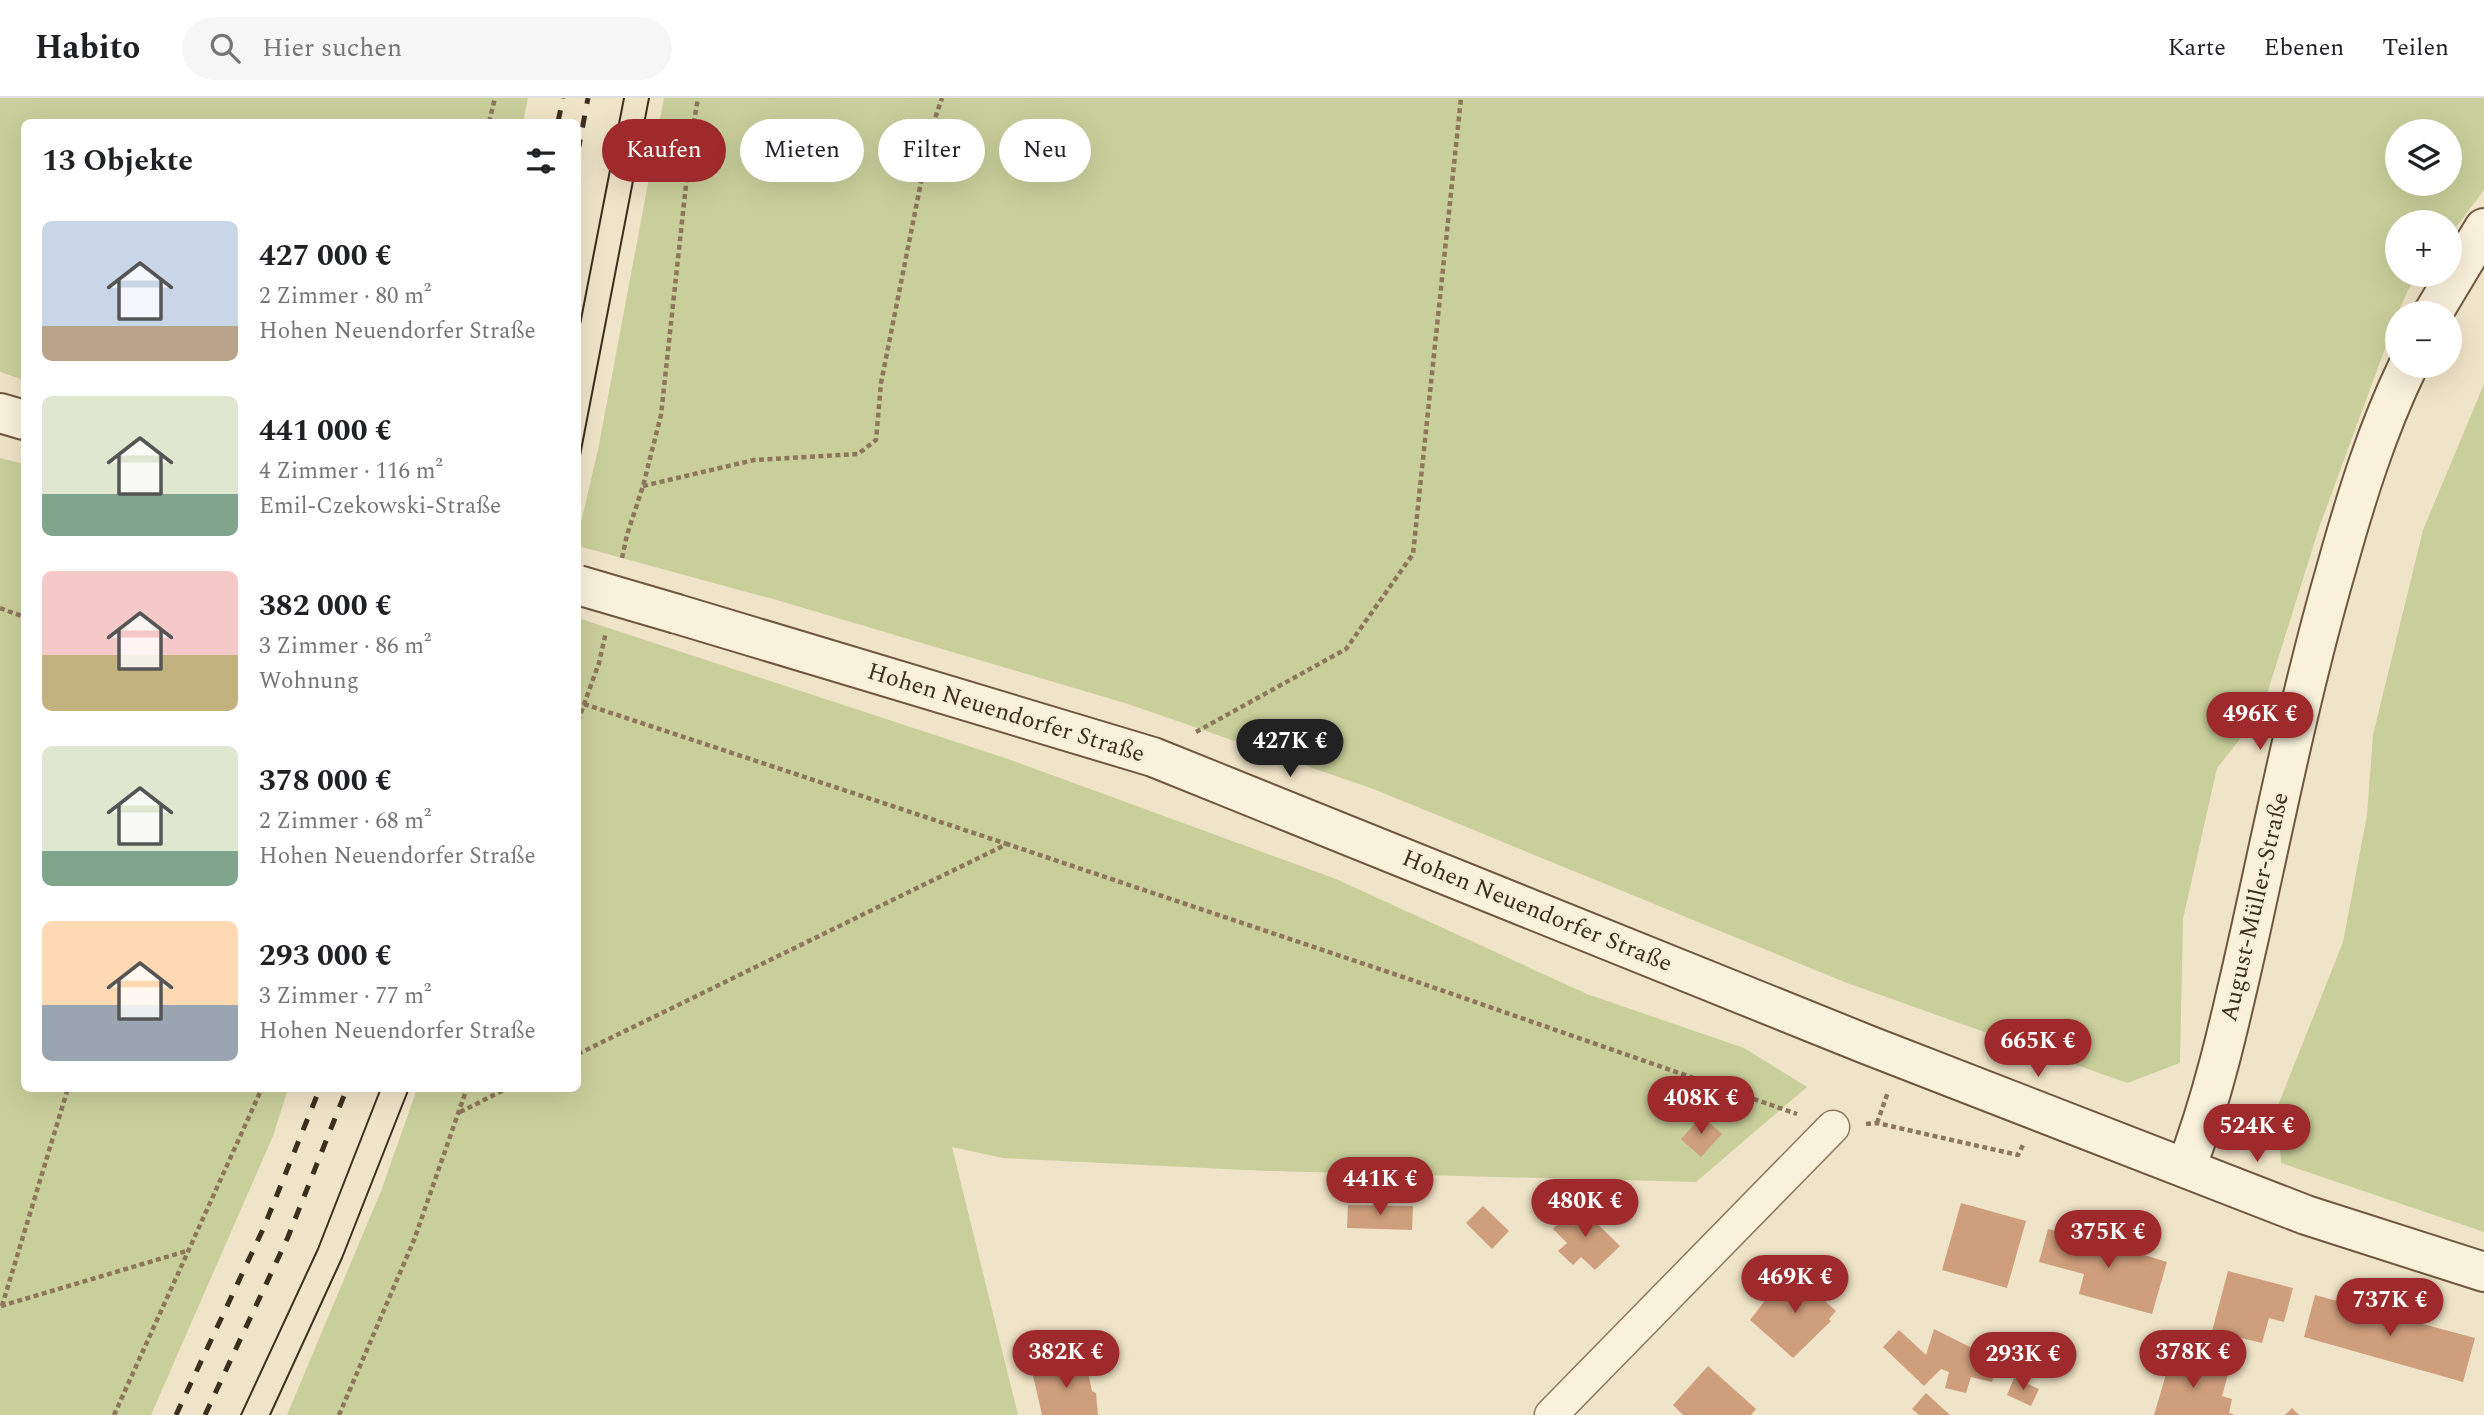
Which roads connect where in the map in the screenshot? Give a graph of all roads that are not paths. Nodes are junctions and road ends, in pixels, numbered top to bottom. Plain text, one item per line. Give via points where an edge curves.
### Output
1 (2484, 228) edge
2 (2440, 301) edge
3 (2402, 378) edge
4 (0, 413) edge
5 (21, 419) edge
6 (581, 586) edge
7 (1833, 1126) road end
8 (2186, 1168) junction
9 (2484, 1272) edge
10 (1551, 1415) edge

1 - 2 main road
3 - 8 main road, August-Müller-Straße via 2355,502 2316,639 2241,974
4 - 5 main road
6 - 8 main road, Hohen Neuendorfer Straße, bridge via 1153,757
7 - 10 street
8 - 9 main road, Hohen Neuendorfer Straße via 2306,1215

